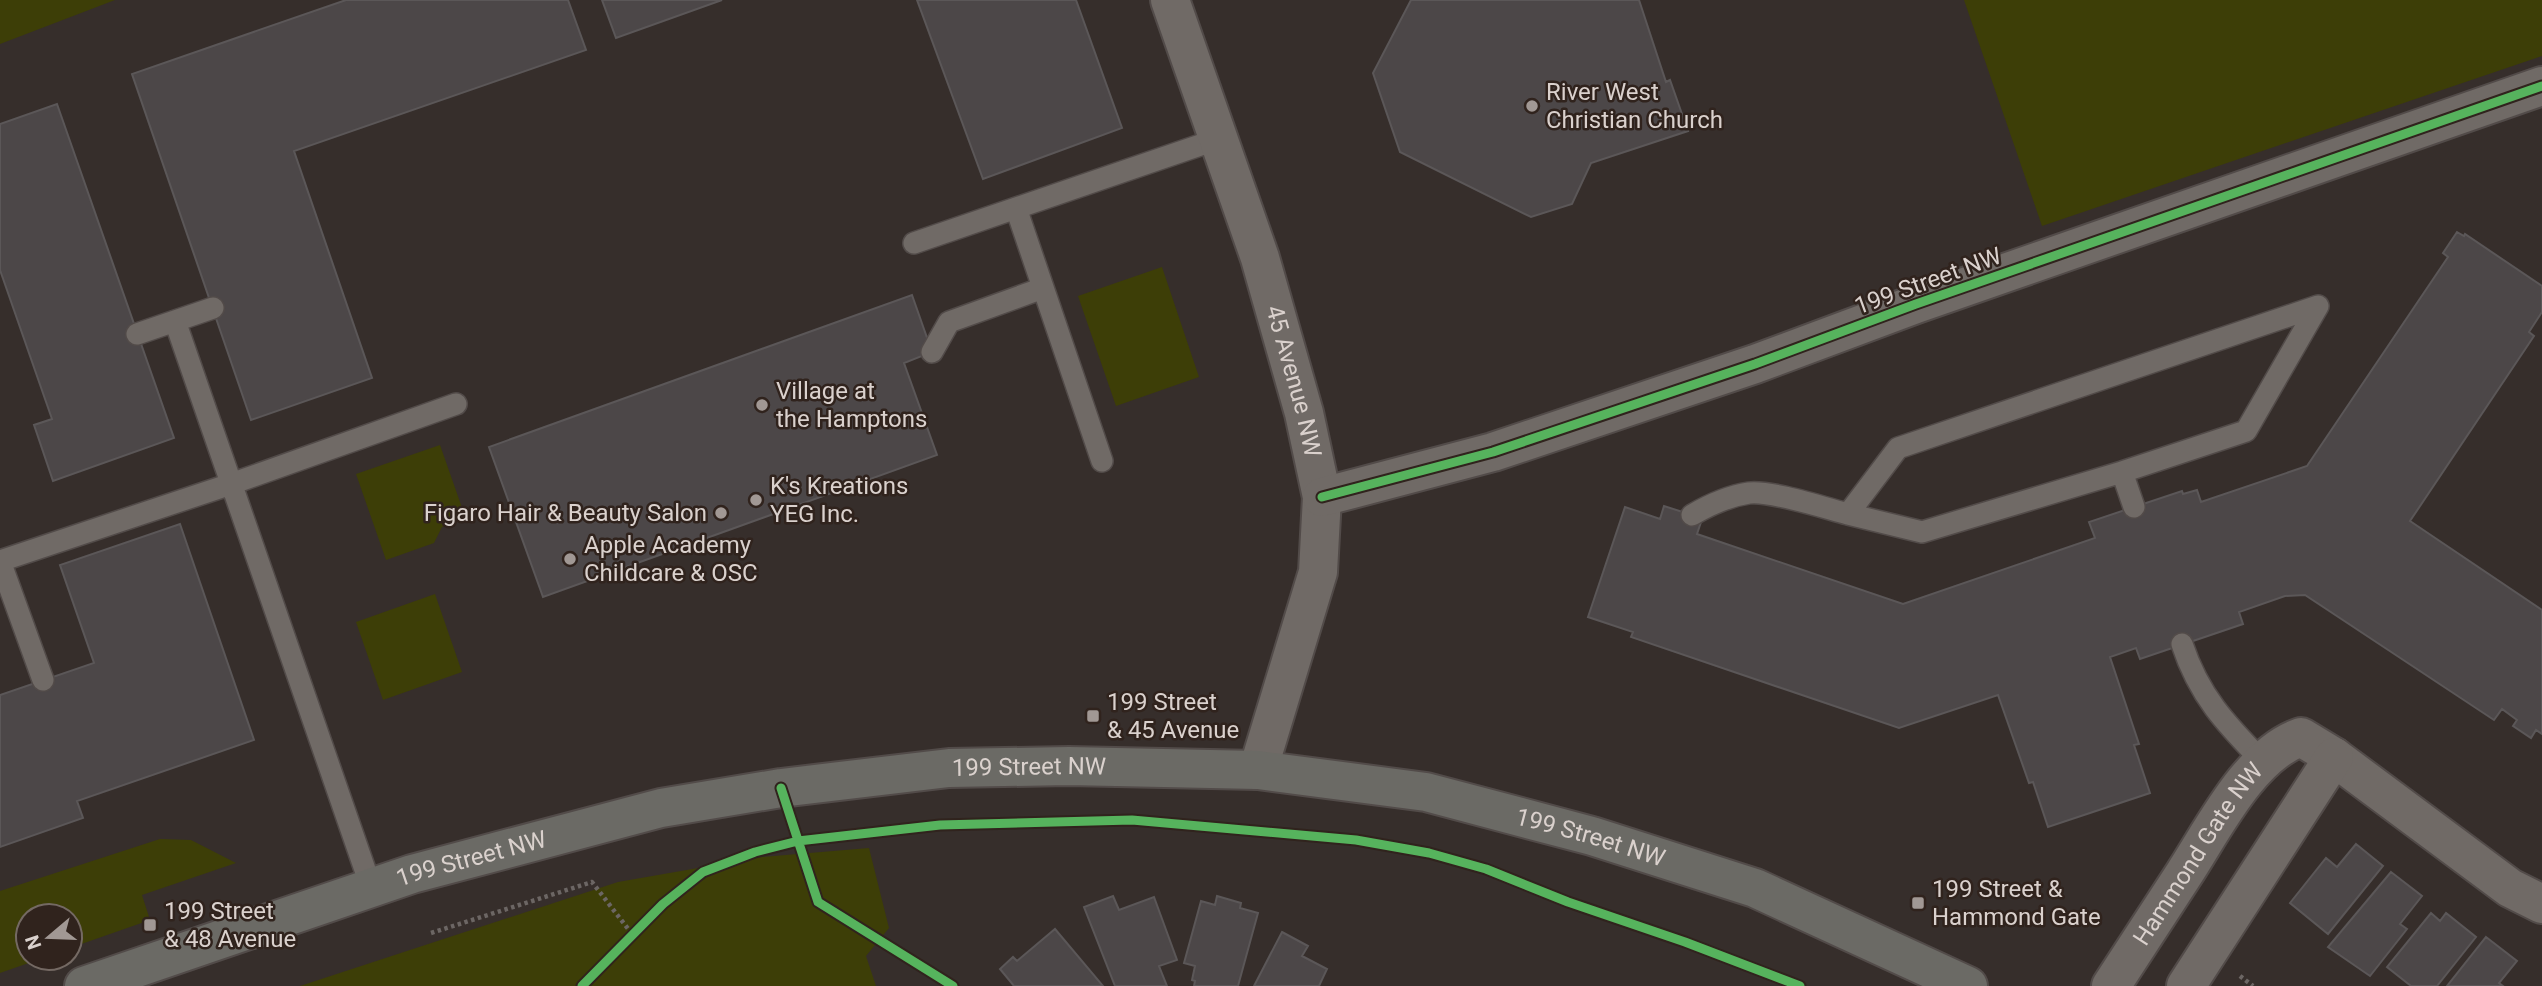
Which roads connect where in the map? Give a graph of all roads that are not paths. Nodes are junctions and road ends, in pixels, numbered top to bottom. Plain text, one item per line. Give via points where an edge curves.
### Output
1 (1170, 0) edge
2 (2542, 86) edge
3 (1218, 139) junction
4 (1016, 208) junction
5 (914, 243) dead end
6 (1043, 288) junction
7 (213, 308) dead end
8 (175, 321) junction
9 (137, 334) dead end
10 (932, 352) dead end
11 (456, 404) dead end
12 (1102, 461) dead end
13 (2122, 472) junction
14 (231, 484) junction
15 (1322, 497) junction
16 (2134, 507) dead end
17 (1848, 514) junction
18 (1692, 515) dead end
19 (0, 561) edge
20 (2182, 644) dead end
21 (43, 680) dead end
22 (2334, 757) junction
23 (2263, 762) junction
24 (1258, 771) junction
25 (372, 887) junction
26 (2542, 904) edge
27 (84, 986) edge
28 (1968, 986) edge
29 (2111, 986) edge
30 (2186, 986) edge

1 - 3 street, 45 Avenue NW
2 - 15 street, 199 Street NW via 1493,452
3 - 4 lane
3 - 15 street, 45 Avenue NW via 1285,341
4 - 5 lane
4 - 6 lane
6 - 10 lane via 948,322
6 - 12 lane
7 - 8 lane
8 - 9 lane
8 - 14 lane
11 - 14 lane
13 - 16 lane
13 - 17 lane via 1922,532
13 - 17 lane via 2246,431 2318,306 1898,447
14 - 19 lane
14 - 25 lane
15 - 24 street, 45 Avenue NW via 1318,572
17 - 18 lane via 1751,492
19 - 21 lane
20 - 23 lane via 2191,673 2221,720
22 - 23 street, Hammond Gate NW via 2301,737 2279,747
22 - 26 street via 2510,888
22 - 30 street
23 - 29 street, Hammond Gate NW via 2234,797
24 - 25 main road, 199 Street NW via 950,768 781,788 661,808
24 - 28 main road, 199 Street NW via 1426,792 1592,835 1755,888
25 - 27 main road, 199 Street NW

